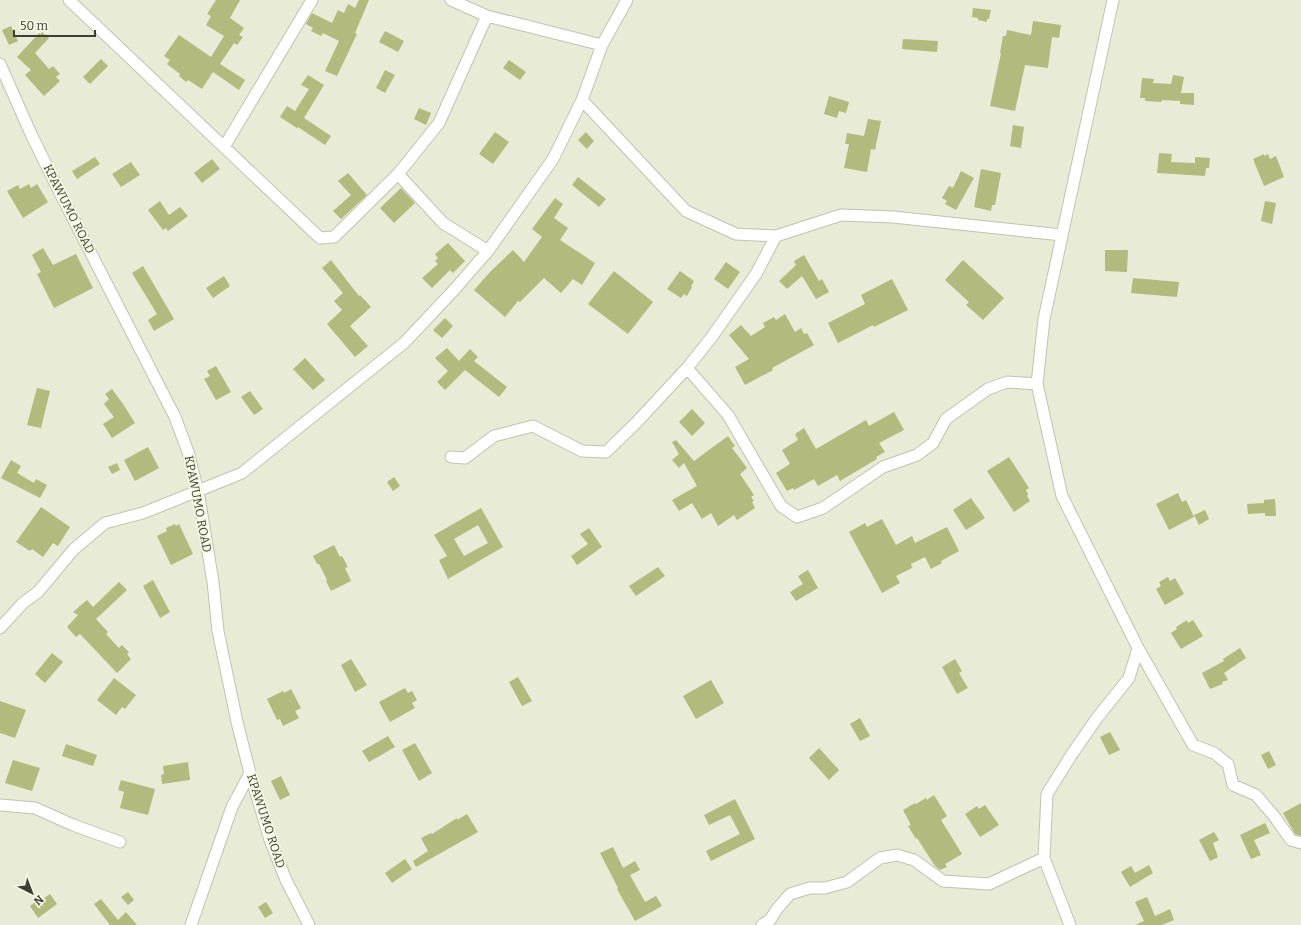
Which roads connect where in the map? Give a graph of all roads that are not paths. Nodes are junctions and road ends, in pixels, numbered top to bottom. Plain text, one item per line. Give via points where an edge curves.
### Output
1 (69, 0) edge
2 (312, 0) edge
3 (451, 0) edge
4 (627, 0) edge
5 (1113, 0) edge
6 (487, 16) junction
7 (602, 45) junction
8 (0, 64) edge
9 (582, 100) junction
10 (224, 147) junction
11 (398, 174) junction
12 (1062, 235) junction
13 (776, 236) junction
14 (488, 251) junction
15 (688, 368) junction
16 (1037, 384) junction
17 (451, 457) dead end
18 (198, 491) junction
19 (0, 628) edge
20 (1138, 648) junction
21 (250, 773) junction
22 (0, 805) edge
23 (120, 842) dead end
24 (1301, 843) edge
25 (1044, 858) junction
26 (191, 925) edge
27 (309, 925) edge
28 (762, 925) edge
29 (1070, 925) edge

1 - 10 street
2 - 10 street
3 - 6 street
4 - 7 street
5 - 12 street
6 - 7 street
6 - 11 street via 439,123
7 - 9 street
8 - 18 street, KPAWUMO ROAD via 58,189 175,417 188,452
9 - 13 street via 686,211 736,234
9 - 14 street via 553,159
10 - 11 street via 320,238 334,237
11 - 14 street via 443,223
12 - 13 street via 893,217 841,215
12 - 16 street via 1044,318
13 - 15 street via 756,274
14 - 18 street via 398,348 242,473
15 - 16 street via 728,415 781,506 797,516 823,508 883,467 917,455 933,442 946,420 988,389 1007,382
15 - 17 street via 606,452 582,451 533,426 494,436 465,458
16 - 20 street via 1062,496
18 - 19 street via 143,513 105,523 74,549 38,592 23,603
18 - 21 street, KPAWUMO ROAD via 218,631
20 - 24 street via 1192,745 1214,753 1228,764 1233,785 1256,795 1291,840
20 - 25 street via 1129,678 1097,718 1047,794
21 - 26 street via 232,807
21 - 27 street, KPAWUMO ROAD via 270,840 286,880
22 - 23 street via 35,808
25 - 28 street via 989,884 942,881 914,860 897,855 880,858 847,882 790,894 770,920
25 - 29 street

